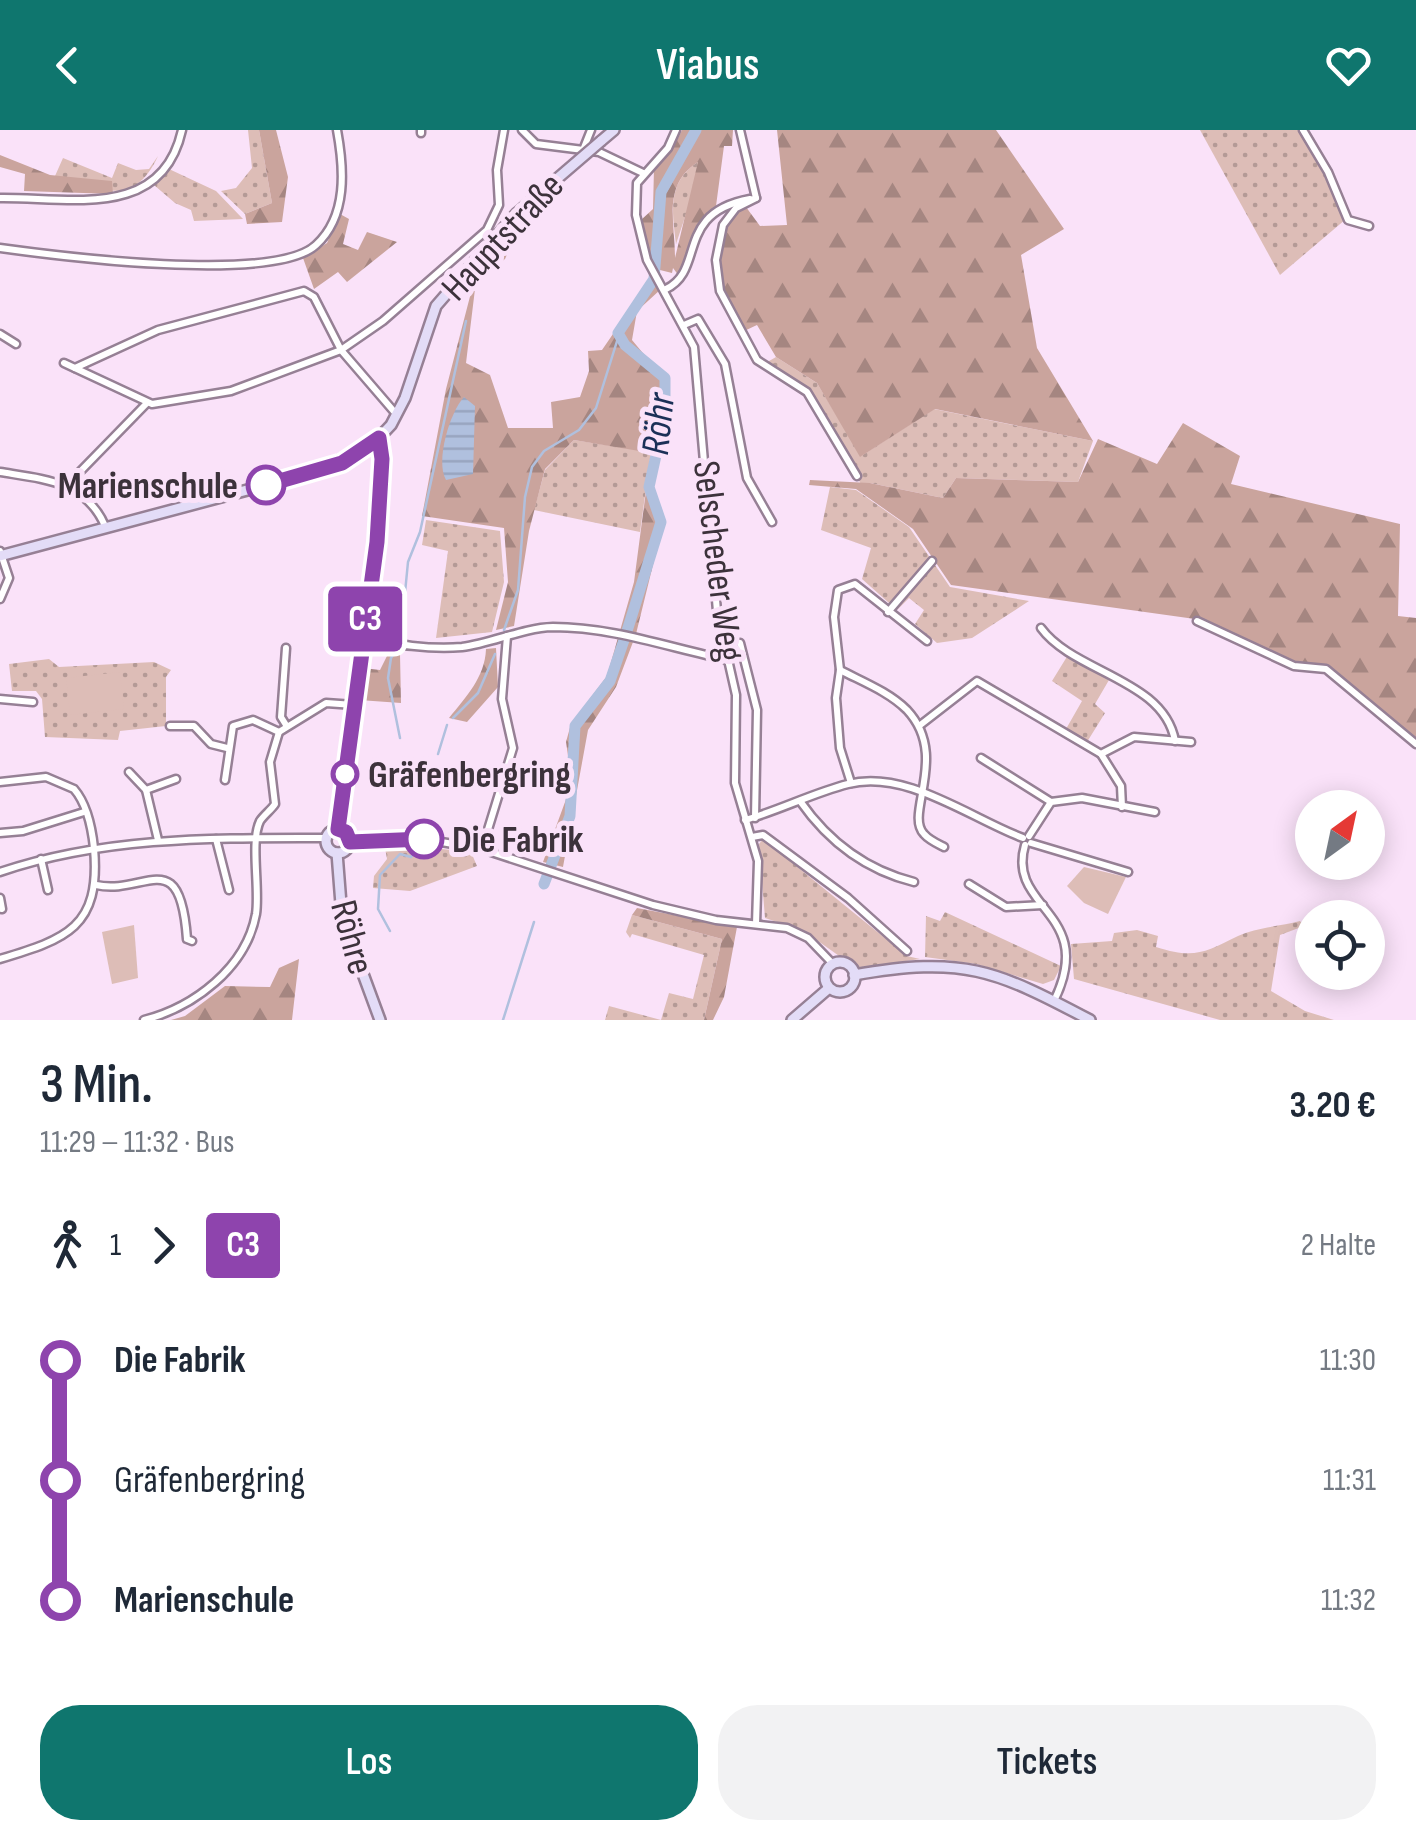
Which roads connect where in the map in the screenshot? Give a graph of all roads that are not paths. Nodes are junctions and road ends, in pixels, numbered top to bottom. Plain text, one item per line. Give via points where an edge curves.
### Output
1 (182, 130) edge
2 (336, 130) edge
3 (504, 130) edge
4 (522, 130) edge
5 (591, 130) edge
6 (614, 130) edge
7 (676, 130) edge
8 (740, 130) edge
9 (1303, 130) edge
10 (584, 150) junction
11 (643, 173) junction
12 (0, 198) edge
13 (756, 198) junction
14 (1370, 226) dead end
15 (0, 248) edge
16 (664, 286) junction
17 (684, 325) junction
18 (0, 334) edge
19 (16, 344) dead end
20 (341, 350) junction
21 (64, 364) dead end
22 (74, 369) junction
23 (147, 402) junction
24 (398, 414) junction
25 (379, 438) junction
26 (0, 472) edge
27 (857, 476) dead end
28 (68, 484) junction
29 (772, 522) dead end
30 (105, 526) junction
31 (1, 554) edge
32 (932, 561) dead end
33 (0, 599) edge
34 (888, 612) junction
35 (1197, 621) dead end
36 (1041, 628) dead end
37 (507, 636) junction
38 (362, 638) junction
39 (928, 641) dead end
40 (740, 642) dead end
41 (286, 648) dead end
42 (728, 660) junction
43 (840, 670) junction
44 (0, 699) edge
45 (33, 702) dead end
46 (354, 705) junction
47 (286, 725) junction
48 (919, 726) junction
49 (174, 729) dead end
50 (279, 732) junction
51 (1175, 741) junction
52 (1191, 742) dead end
53 (1416, 744) edge
54 (227, 748) junction
55 (1102, 754) junction
56 (981, 758) dead end
57 (129, 772) dead end
58 (176, 779) dead end
59 (225, 780) dead end
60 (0, 782) edge
61 (851, 783) junction
62 (146, 790) junction
63 (924, 794) junction
64 (800, 801) junction
65 (1051, 802) junction
66 (1122, 806) junction
67 (84, 812) junction
68 (1155, 812) dead end
69 (754, 818) junction
70 (745, 820) junction
71 (338, 829) junction
72 (0, 833) edge
73 (752, 837) junction
74 (326, 838) junction
75 (216, 839) junction
76 (257, 839) junction
77 (158, 840) junction
78 (1027, 841) junction
79 (350, 842) junction
80 (94, 846) junction
81 (944, 848) dead end
82 (482, 849) junction
83 (337, 853) junction
84 (41, 859) junction
85 (0, 872) edge
86 (1128, 872) dead end
87 (914, 882) dead end
88 (968, 884) dead end
89 (96, 886) junction
90 (48, 890) dead end
91 (229, 890) dead end
92 (0, 898) edge
93 (1043, 905) junction
94 (2, 908) edge
95 (756, 924) junction
96 (187, 939) dead end
97 (908, 951) dead end
98 (0, 960) edge
99 (832, 964) junction
100 (854, 974) junction
101 (829, 988) junction
102 (1054, 1001) junction
103 (144, 1020) edge
104 (380, 1020) edge
105 (792, 1020) edge
106 (1090, 1020) edge

1 - 12 street via 172,157 150,182 121,197
2 - 15 street via 340,201 324,236 304,253 138,266
3 - 20 street via 499,205 483,236
4 - 10 street, Hauptstraße via 536,144
5 - 10 street
6 - 24 main road, Hauptstraße, bridge via 516,214 436,306
7 - 11 street
8 - 13 street
9 - 14 street via 1348,220
10 - 11 street, Hauptstraße
11 - 16 street, Selscheder Weg via 635,205 644,253
13 - 16 street via 713,212 680,277
13 - 27 street via 736,208 724,225 716,260 720,291 757,360 808,392
16 - 17 street, Selscheder Weg
17 - 29 street via 698,318 725,364 747,478
17 - 42 street, Selscheder Weg via 694,346 717,611
18 - 19 street
20 - 22 street via 314,296 304,292 158,330
20 - 23 street via 232,391
20 - 24 street
21 - 22 street
22 - 23 street
23 - 28 street
24 - 25 main road, Hauptstraße
25 - 30 main road, Hauptstraße via 311,474
25 - 38 main road via 377,542
26 - 28 street
28 - 30 street via 98,510
30 - 31 main road, Hauptstraße
31 - 33 street via 9,578
32 - 34 street
34 - 39 street
34 - 43 street via 855,584 838,590
35 - 53 street via 1294,666 1326,669
36 - 51 street via 1149,701 1166,716
37 - 38 street via 442,647
37 - 42 street via 584,628
37 - 82 street via 502,699 513,748
38 - 46 main road
40 - 69 street via 757,710
41 - 47 street
42 - 70 street, Selscheder Weg via 736,695 736,783
43 - 48 street via 897,702
43 - 61 street via 840,748
44 - 45 street
46 - 47 street via 326,703
46 - 71 main road
47 - 50 street
48 - 55 street via 976,681
48 - 63 street via 928,757
49 - 54 street via 194,726 211,744
50 - 54 street via 241,720
50 - 76 street via 270,762 276,804 260,822
51 - 52 street
51 - 55 street via 1134,738
54 - 59 street
55 - 66 street via 1121,786
56 - 65 street
57 - 62 street
58 - 62 street
60 - 67 street via 56,779 78,793
61 - 63 street via 882,781
61 - 64 street
62 - 77 street
63 - 78 street
63 - 81 street via 917,818 922,833
64 - 69 street
64 - 87 street via 847,852
65 - 66 street via 1082,798
65 - 78 street
66 - 68 street
67 - 72 street
67 - 80 street
69 - 70 street
70 - 73 street, Selscheder Weg
71 - 74 main road
71 - 79 main road
73 - 95 street, Selscheder Weg via 759,870
73 - 97 street via 764,835
74 - 76 street
74 - 83 main road
75 - 76 street
75 - 77 street
75 - 91 street
76 - 103 street via 256,916 244,947 202,995
77 - 80 street
78 - 86 street
78 - 93 street via 1025,879
79 - 82 street via 424,839
79 - 83 main road
80 - 84 street
80 - 89 street
82 - 95 street via 653,905
83 - 104 main road, Röhre via 342,916
84 - 85 street
84 - 90 street
88 - 93 street via 1006,907
89 - 96 street via 146,878 166,882 182,901
89 - 98 street via 68,932 36,952
92 - 94 street
93 - 102 street via 1069,958
95 - 99 street via 798,932
99 - 100 main road via 845,964
99 - 101 main road
100 - 101 main road via 848,990
100 - 102 main road via 944,965 1000,976
101 - 105 main road
102 - 106 main road

